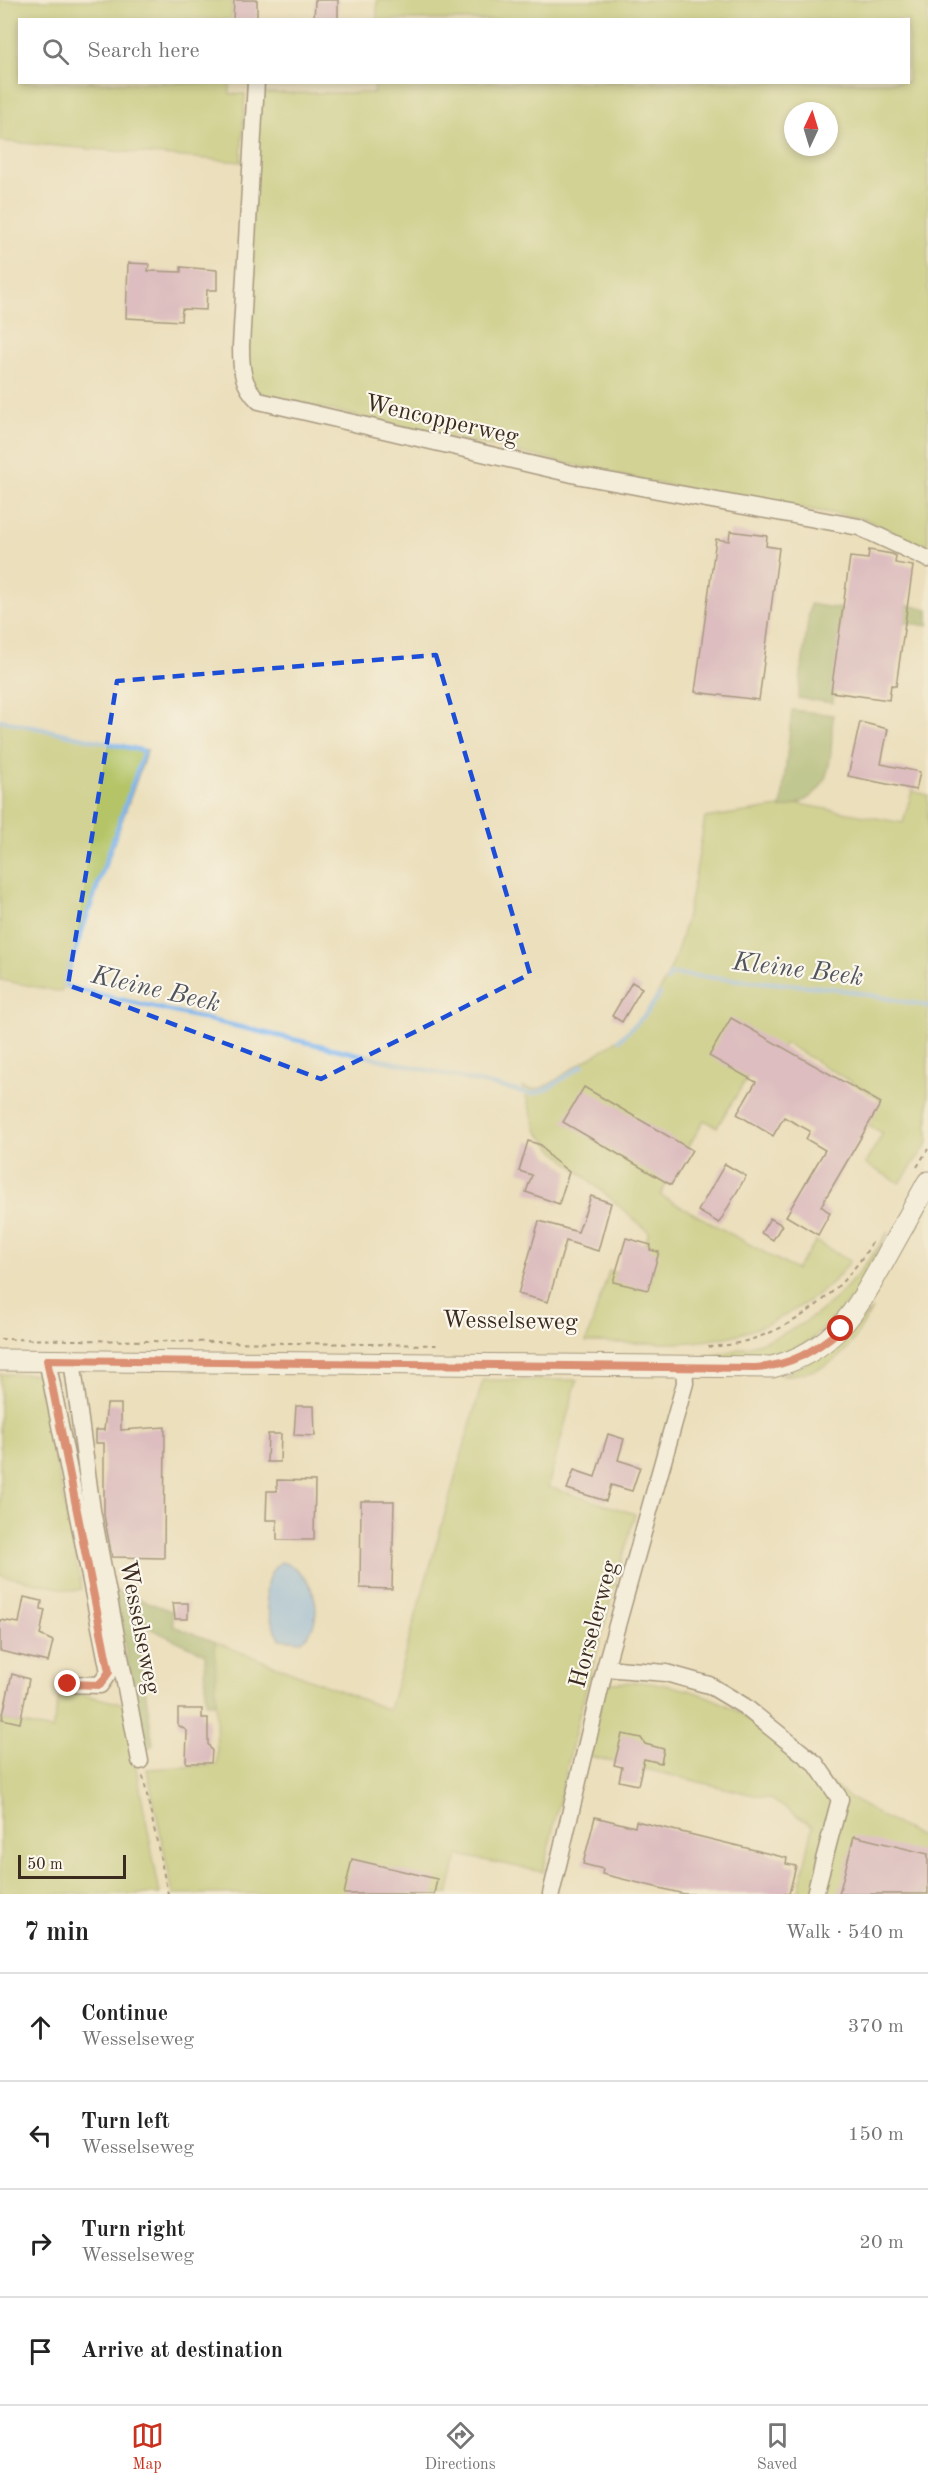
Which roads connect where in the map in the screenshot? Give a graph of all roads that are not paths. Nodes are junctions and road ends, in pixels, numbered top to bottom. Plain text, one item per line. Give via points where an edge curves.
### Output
1 (256, 84) edge
2 (928, 559) edge
3 (920, 1179) edge
4 (0, 1360) edge
5 (47, 1360) junction
6 (72, 1360) junction
7 (684, 1367) junction
8 (605, 1668) junction
9 (68, 1684) dead end
10 (140, 1761) road end
11 (551, 1894) edge
12 (815, 1894) edge

1 - 2 street, Wencopperweg via 241,372 248,391 259,401 581,476 859,527
3 - 7 main road, Wesselseweg via 853,1315 824,1343 804,1356 772,1367
4 - 5 main road, Wesselseweg
5 - 6 main road, Wesselseweg
5 - 9 street, Wesselseweg via 109,1672 100,1685
6 - 7 main road, Wesselseweg
6 - 10 street, Wesselseweg via 92,1510
7 - 8 street, Horselerweg via 685,1383
8 - 11 street, Horselerweg
8 - 12 street via 666,1673 710,1685 744,1706 816,1764 840,1799

